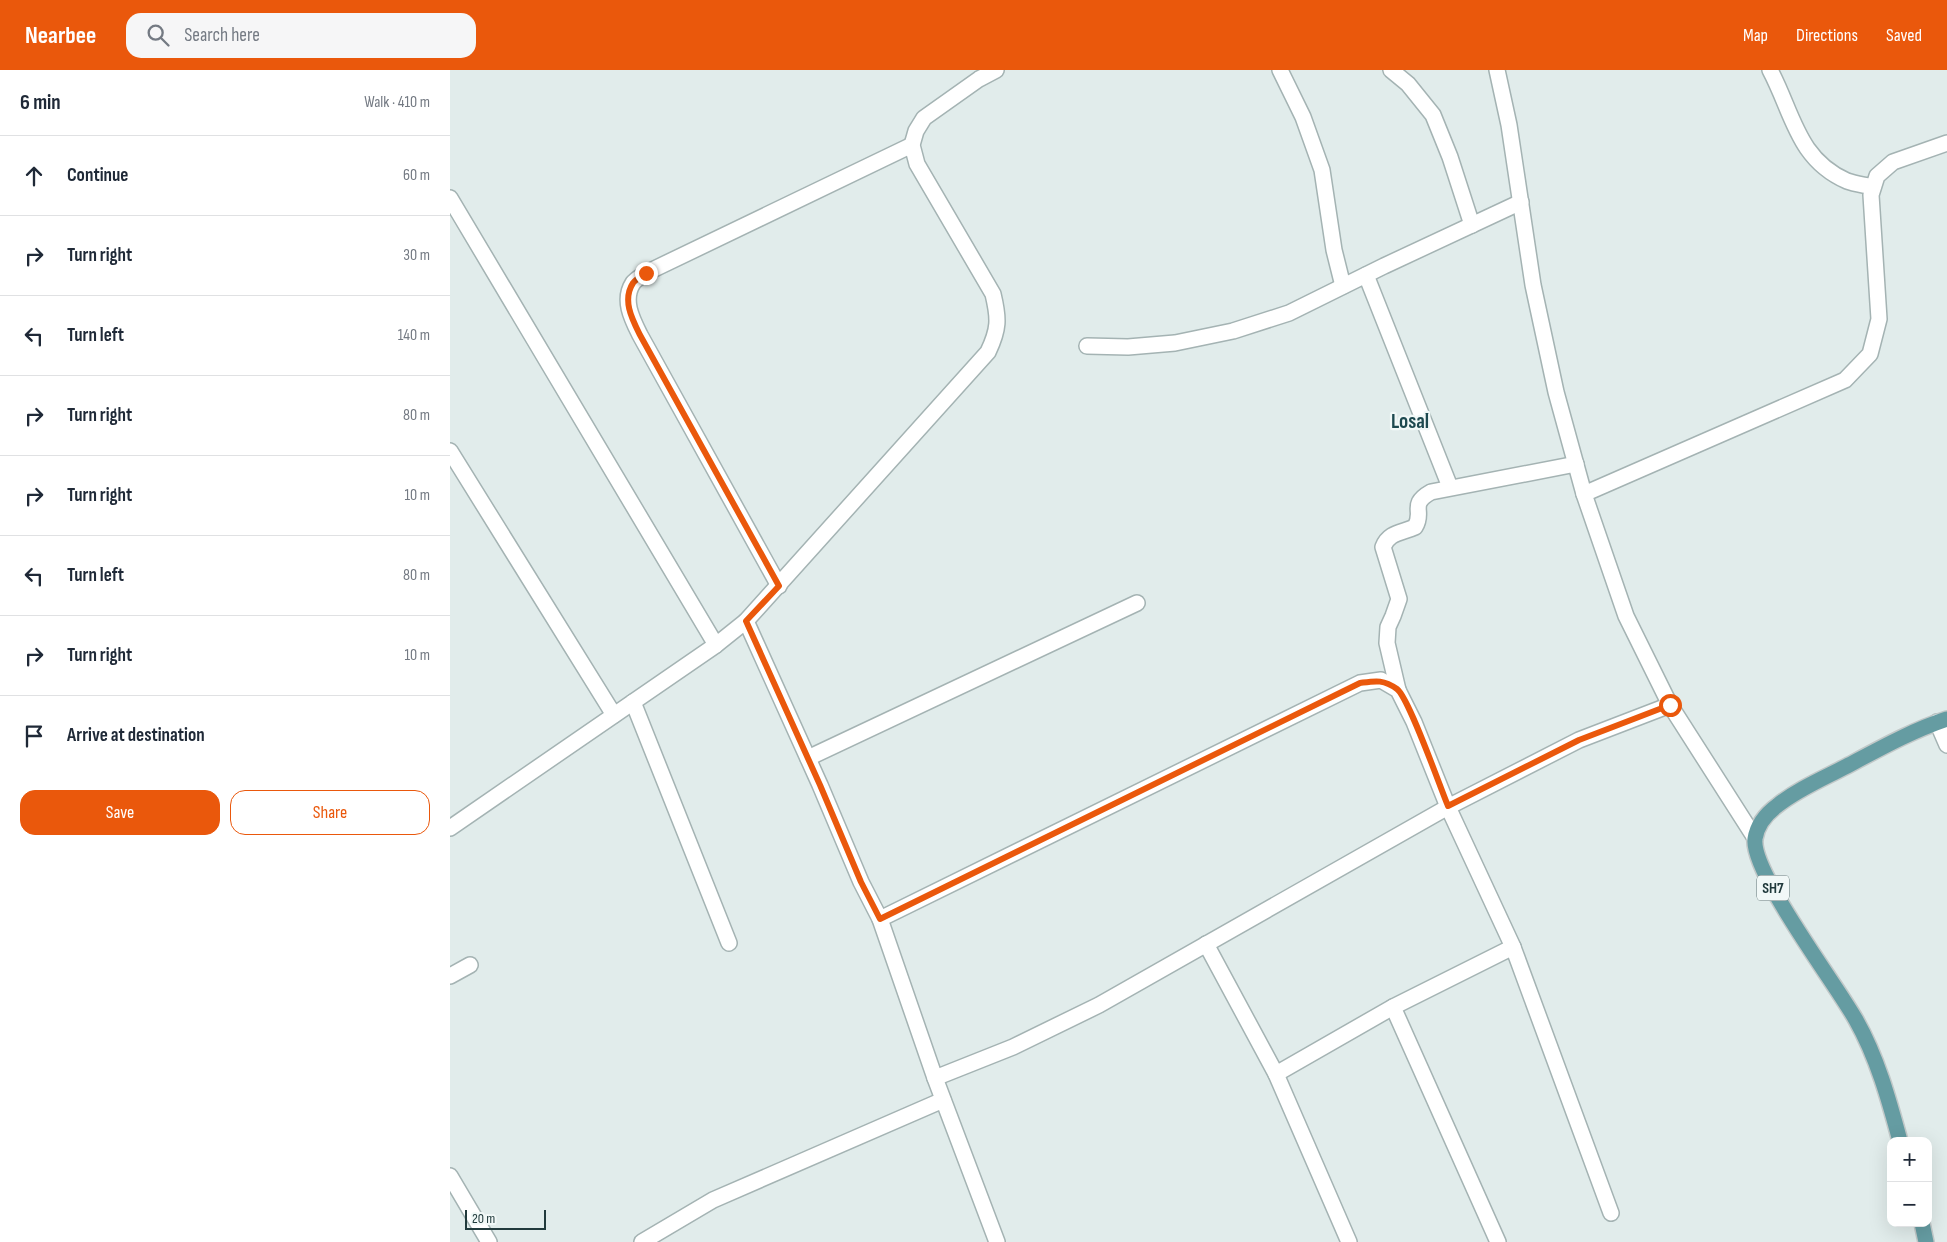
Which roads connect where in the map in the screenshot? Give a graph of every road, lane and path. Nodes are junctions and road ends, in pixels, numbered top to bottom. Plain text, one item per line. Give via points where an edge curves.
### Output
1 (996, 70) edge
2 (1280, 70) edge
3 (1391, 70) edge
4 (1496, 70) edge
5 (1770, 70) edge
6 (976, 74) edge
7 (1947, 144) edge
8 (912, 145) junction
9 (1873, 187) junction
10 (450, 198) edge
11 (1522, 202) junction
12 (1472, 225) junction
13 (1366, 274) junction
14 (1343, 286) junction
15 (1087, 346) dead end
16 (450, 451) edge
17 (1576, 464) junction
18 (1450, 487) junction
19 (1584, 494) junction
20 (779, 586) junction
21 (1137, 603) dead end
22 (746, 621) junction
23 (716, 645) junction
24 (1398, 690) junction
25 (633, 702) junction
26 (1670, 705) junction
27 (614, 715) junction
28 (1942, 721) edge
29 (1947, 745) edge
30 (808, 758) junction
31 (1448, 806) junction
32 (450, 828) edge
33 (1755, 838) junction
34 (880, 919) junction
35 (728, 943) dead end
36 (1206, 944) junction
37 (1513, 947) junction
38 (470, 965) dead end
39 (450, 976) edge
40 (1393, 1007) junction
41 (1276, 1074) junction
42 (935, 1078) junction
43 (944, 1100) junction
44 (1899, 1137) edge
45 (450, 1176) edge
46 (1611, 1213) dead end
47 (1923, 1227) edge
48 (489, 1242) edge
49 (642, 1242) edge
50 (997, 1242) edge
51 (1348, 1242) edge
52 (1498, 1242) edge
53 (1926, 1242) edge

1 - 6 street
2 - 14 street via 1322,170
3 - 12 street via 1408,84 1433,115
4 - 11 street
5 - 9 street via 1797,134 1811,154 1848,181
6 - 8 street via 924,118
7 - 9 street via 1893,162 1877,176
8 - 20 street via 917,164 993,294 998,315 996,334 988,352
8 - 20 street via 646,273 634,282 628,296 629,312 640,335
9 - 19 street via 1879,318 1870,354 1846,380
10 - 23 street
11 - 12 street
11 - 17 street via 1535,294 1556,392
12 - 13 street
13 - 14 street
13 - 18 street
14 - 15 street via 1289,313 1233,331 1175,343 1128,348
16 - 27 street
17 - 18 street
17 - 19 street
18 - 24 street via 1422,497 1417,504 1418,522 1415,527 1391,535 1383,546 1399,599 1388,627 1387,643
19 - 26 street via 1626,616
20 - 22 street
21 - 30 street
22 - 23 street
22 - 30 street
23 - 25 street
24 - 31 street
24 - 34 street via 1381,680 1360,683
25 - 27 street
25 - 35 street
26 - 31 street via 1579,740
26 - 33 street
27 - 32 street
28 - 29 street
28 - 33 main road via 1819,780 1778,805 1762,821
30 - 34 street
31 - 36 street
31 - 37 street
33 - 44 main road, SH7 via 1756,849 1776,894 1856,1020 1890,1102
34 - 42 street
36 - 41 street
36 - 42 street via 1057,1027
37 - 40 street
37 - 46 street
38 - 39 street
40 - 41 street
40 - 52 street
41 - 51 street
42 - 43 street
43 - 49 street via 713,1200
43 - 50 street
45 - 48 street
47 - 53 main road

